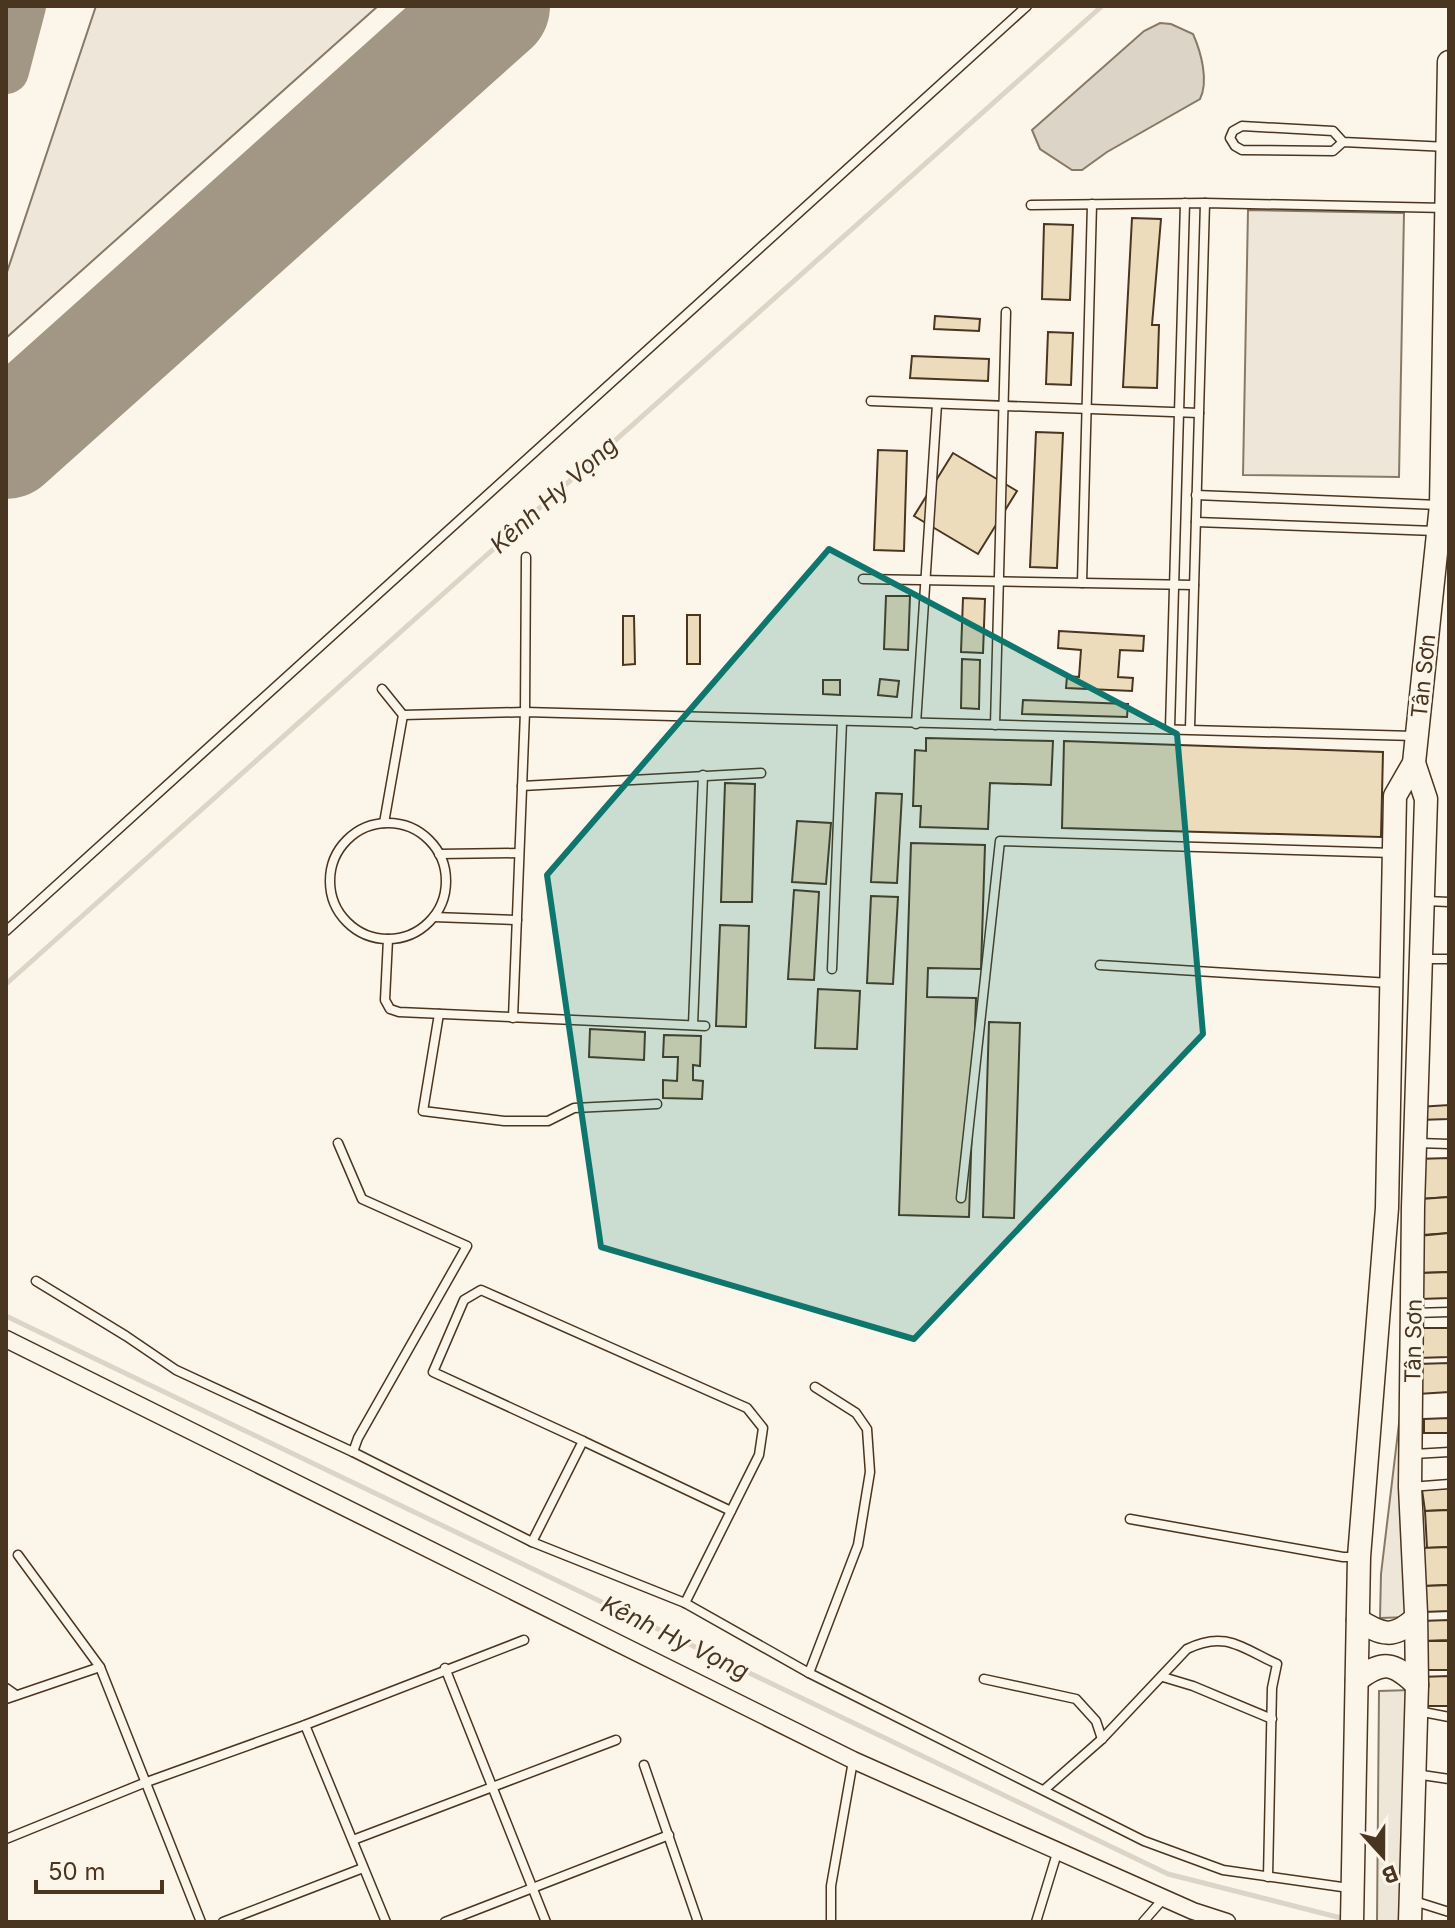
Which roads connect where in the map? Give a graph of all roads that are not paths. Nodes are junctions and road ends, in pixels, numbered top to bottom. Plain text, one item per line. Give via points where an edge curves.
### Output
1 (1027, 6) edge
2 (1449, 62) edge
3 (1343, 142) junction
4 (1448, 147) edge
5 (1185, 203) junction
6 (1205, 203) junction
7 (1092, 204) junction
8 (1031, 205) dead end
9 (1447, 208) junction
10 (1448, 293) edge
11 (1006, 312) dead end
12 (871, 401) dead end
13 (937, 404) junction
14 (1003, 406) junction
15 (1086, 409) junction
16 (1179, 412) junction
17 (1199, 413) junction
18 (1196, 495) junction
19 (1441, 505) junction
20 (1196, 522) junction
21 (1440, 531) junction
22 (526, 557) dead end
23 (863, 579) dead end
24 (926, 580) junction
25 (999, 581) junction
26 (1082, 583) junction
27 (1174, 584) junction
28 (1194, 585) junction
29 (382, 689) dead end
30 (525, 712) junction
31 (403, 715) junction
32 (842, 721) junction
33 (916, 724) junction
34 (995, 725) junction
35 (1170, 728) junction
36 (1190, 728) junction
37 (1417, 736) junction
38 (1414, 763) junction
39 (761, 773) dead end
40 (703, 775) junction
41 (522, 786) junction
42 (384, 823) junction
43 (519, 853) junction
44 (1393, 853) junction
45 (439, 854) junction
46 (1424, 901) junction
47 (1449, 902) edge
48 (434, 917) junction
49 (517, 920) junction
50 (6, 931) edge
51 (388, 939) junction
52 (1422, 959) junction
53 (1449, 959) edge
54 (1100, 965) dead end
55 (832, 969) dead end
56 (1391, 983) junction
57 (439, 1014) junction
58 (513, 1018) junction
59 (693, 1025) junction
60 (705, 1026) dead end
61 (657, 1104) dead end
62 (338, 1143) dead end
63 (1449, 1144) edge
64 (1416, 1151) junction
65 (1389, 1159) junction
66 (961, 1198) dead end
67 (1413, 1207) junction
68 (1387, 1208) junction
69 (36, 1281) dead end
70 (1449, 1312) edge
71 (1414, 1313) junction
72 (6, 1339) edge
73 (815, 1387) dead end
74 (583, 1441) junction
75 (353, 1452) junction
76 (1449, 1452) edge
77 (1410, 1454) junction
78 (1449, 1484) edge
79 (1410, 1487) junction
80 (731, 1511) junction
81 (1130, 1519) dead end
82 (532, 1542) junction
83 (18, 1555) dead end
84 (1359, 1557) junction
85 (685, 1603) junction
86 (1415, 1619) junction
87 (1358, 1620) junction
88 (524, 1640) dead end
89 (100, 1667) junction
90 (445, 1668) junction
91 (809, 1673) junction
92 (1163, 1677) junction
93 (984, 1679) dead end
94 (1357, 1680) junction
95 (1417, 1685) junction
96 (6, 1688) edge
97 (16, 1695) junction
98 (6, 1699) edge
99 (1416, 1711) junction
100 (1449, 1717) edge
101 (1272, 1719) junction
102 (305, 1725) junction
103 (1102, 1739) junction
104 (616, 1740) dead end
105 (853, 1760) junction
106 (644, 1765) dead end
107 (1414, 1774) junction
108 (1449, 1779) edge
109 (144, 1783) junction
110 (491, 1788) junction
111 (1044, 1790) junction
112 (669, 1835) junction
113 (6, 1839) edge
114 (353, 1840) junction
115 (1058, 1850) junction
116 (363, 1868) junction
117 (1268, 1877) junction
118 (532, 1890) junction
119 (1353, 1892) junction
120 (1164, 1897) junction
121 (1410, 1911) edge
122 (1449, 1912) edge
123 (201, 1922) edge
124 (223, 1922) edge
125 (386, 1922) edge
126 (445, 1922) edge
127 (546, 1922) edge
128 (698, 1922) edge
129 (831, 1922) edge
130 (1036, 1922) edge
131 (1143, 1922) edge
132 (1227, 1922) edge
133 (1352, 1922) edge

1 - 50 lane
2 - 4 street, Tân Sơn
3 - 3 lane via 1333,131 1242,126 1230,138 1242,150 1333,151
3 - 4 lane
4 - 9 street, Tân Sơn
5 - 6 lane
5 - 7 lane
5 - 16 lane
6 - 9 lane
6 - 17 lane
7 - 8 lane
7 - 15 lane
9 - 10 street, Tân Sơn
10 - 19 street, Tân Sơn
11 - 14 lane
12 - 13 lane
13 - 14 lane
13 - 24 lane
14 - 15 lane
14 - 25 lane
15 - 16 lane
15 - 26 lane
16 - 17 lane
16 - 27 lane
17 - 18 lane
18 - 19 lane
18 - 20 lane
19 - 21 street, Tân Sơn
20 - 21 lane
20 - 28 lane
21 - 37 street, Tân Sơn
22 - 30 lane
23 - 24 lane
24 - 25 lane
24 - 33 lane
25 - 26 lane
25 - 34 lane
26 - 27 lane
27 - 28 lane
27 - 35 lane
28 - 36 lane
29 - 31 lane
30 - 31 lane
30 - 32 lane
30 - 41 lane
31 - 42 lane
32 - 33 lane
32 - 55 lane
33 - 34 lane
34 - 35 lane
35 - 36 lane
36 - 37 lane
37 - 38 street, Tân Sơn
38 - 44 street, Tân Sơn via 1395,796
38 - 46 street, Tân Sơn via 1426,799
39 - 40 lane
40 - 41 lane
40 - 59 lane
41 - 43 lane
42 - 45 lane via 421,833
42 - 51 lane via 349,838 333,862 330,890 348,924
43 - 45 lane
43 - 49 lane
44 - 56 street, Tân Sơn
44 - 66 lane via 1000,841
45 - 48 lane via 446,882
46 - 47 lane
46 - 52 street, Tân Sơn
48 - 49 lane
48 - 51 lane via 419,930
49 - 58 lane
51 - 57 lane via 385,1000 390,1009
52 - 53 lane
52 - 64 street, Tân Sơn
54 - 56 lane
56 - 65 street, Tân Sơn
57 - 58 lane
57 - 61 lane via 423,1111 548,1121 574,1108
58 - 59 lane
59 - 60 lane
62 - 75 lane via 362,1199 467,1246
63 - 64 lane
64 - 65 street via 1403,1165
64 - 67 street, Tân Sơn
65 - 68 street, Tân Sơn
67 - 68 street via 1400,1199
67 - 71 street, Tân Sơn
68 - 84 street, Tân Sơn
69 - 75 lane via 176,1370
70 - 71 lane
71 - 77 street, Tân Sơn
72 - 105 street
73 - 91 lane via 856,1413 867,1429 870,1472 858,1545
74 - 80 lane
74 - 80 lane via 433,1372 464,1300 481,1290 747,1408 763,1428 759,1455
74 - 82 lane
75 - 82 lane
76 - 77 lane
77 - 79 street, Tân Sơn
78 - 79 lane
79 - 86 street, Tân Sơn
80 - 85 lane
81 - 84 lane
82 - 85 lane
83 - 89 lane
84 - 87 street, Tân Sơn
85 - 91 lane
86 - 87 street via 1388,1634
86 - 95 street, Tân Sơn
87 - 94 street, Tân Sơn
88 - 90 lane
89 - 97 lane
89 - 109 lane
90 - 102 lane
90 - 110 lane
91 - 111 lane
92 - 101 lane
92 - 101 lane via 1187,1649 1224,1639 1277,1664
92 - 103 lane
93 - 103 lane via 1076,1699 1096,1721
94 - 95 street via 1373,1667 1386,1666 1401,1669
94 - 119 street, Tân Sơn
95 - 99 street, Tân Sơn
96 - 97 lane
97 - 98 lane
99 - 100 lane
99 - 107 street, Tân Sơn
101 - 117 lane
102 - 109 lane
102 - 114 lane
103 - 111 lane
104 - 110 lane
105 - 115 street
105 - 129 lane via 831,1886
106 - 112 lane
107 - 108 lane
107 - 121 street, Tân Sơn
109 - 113 lane
109 - 123 lane
110 - 114 lane
110 - 118 lane
111 - 117 lane via 1144,1841 1223,1870
112 - 118 lane
112 - 128 lane
114 - 116 lane
115 - 120 street
115 - 130 lane
116 - 124 lane
116 - 125 lane
117 - 119 lane
118 - 126 lane
118 - 127 lane
119 - 133 street, Tân Sơn
120 - 131 lane
120 - 132 street
121 - 122 lane

